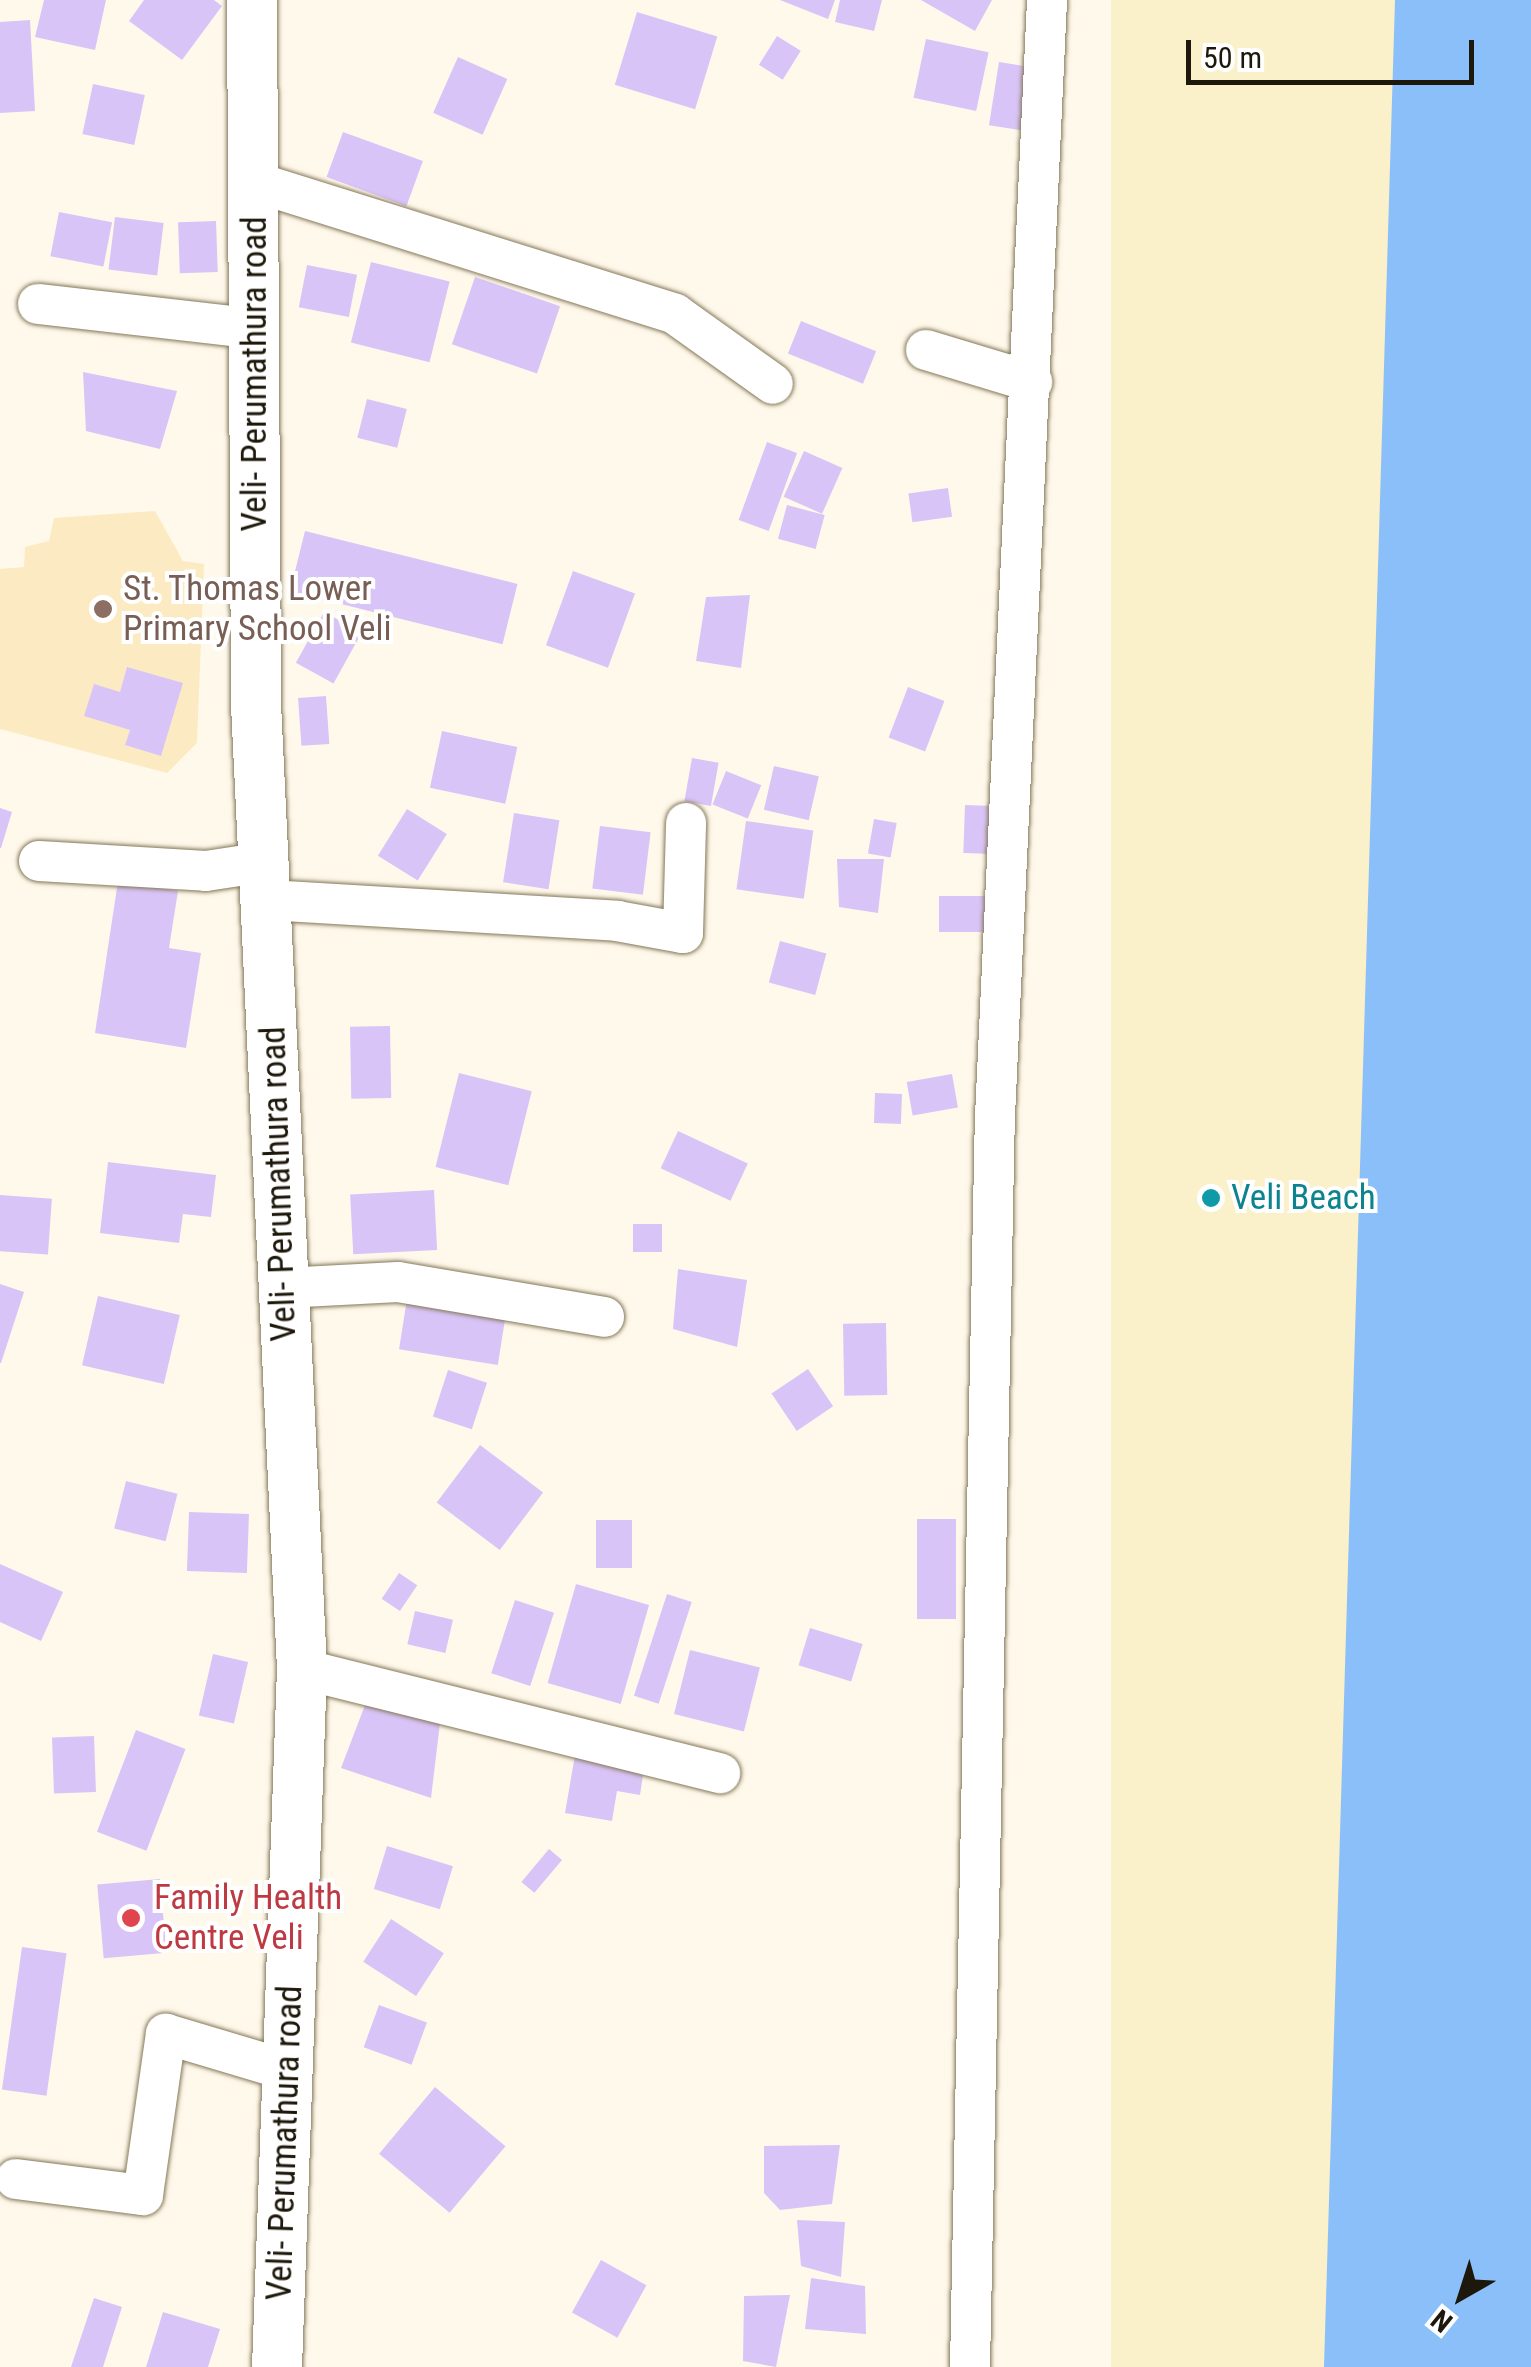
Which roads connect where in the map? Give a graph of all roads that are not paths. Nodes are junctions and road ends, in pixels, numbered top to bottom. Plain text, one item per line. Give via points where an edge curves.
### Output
1 (252, 0) edge
2 (1047, 0) edge
3 (254, 182) junction
4 (38, 304) dead end
5 (256, 329) junction
6 (926, 350) dead end
7 (1032, 382) junction
8 (773, 384) dead end
9 (686, 823) dead end
10 (40, 861) dead end
11 (266, 881) junction
12 (283, 1288) junction
13 (604, 1317) dead end
14 (302, 1670) junction
15 (720, 1773) dead end
16 (288, 2070) junction
17 (16, 2179) dead end
18 (277, 2367) edge
19 (970, 2367) edge

1 - 3 main road, Veli- Perumathura road
2 - 7 street
3 - 5 main road, Veli- Perumathura road
3 - 8 street via 675,314
4 - 5 street
5 - 11 main road, Veli- Perumathura road
6 - 7 street
7 - 19 street via 995,1116
9 - 11 street via 683,933
10 - 11 street
11 - 12 main road, Veli- Perumathura road
12 - 13 street via 398,1282
12 - 14 main road, Veli- Perumathura road
14 - 15 street
14 - 16 main road, Veli- Perumathura road
16 - 17 street via 166,2034 143,2194
16 - 18 main road, Veli- Perumathura road

